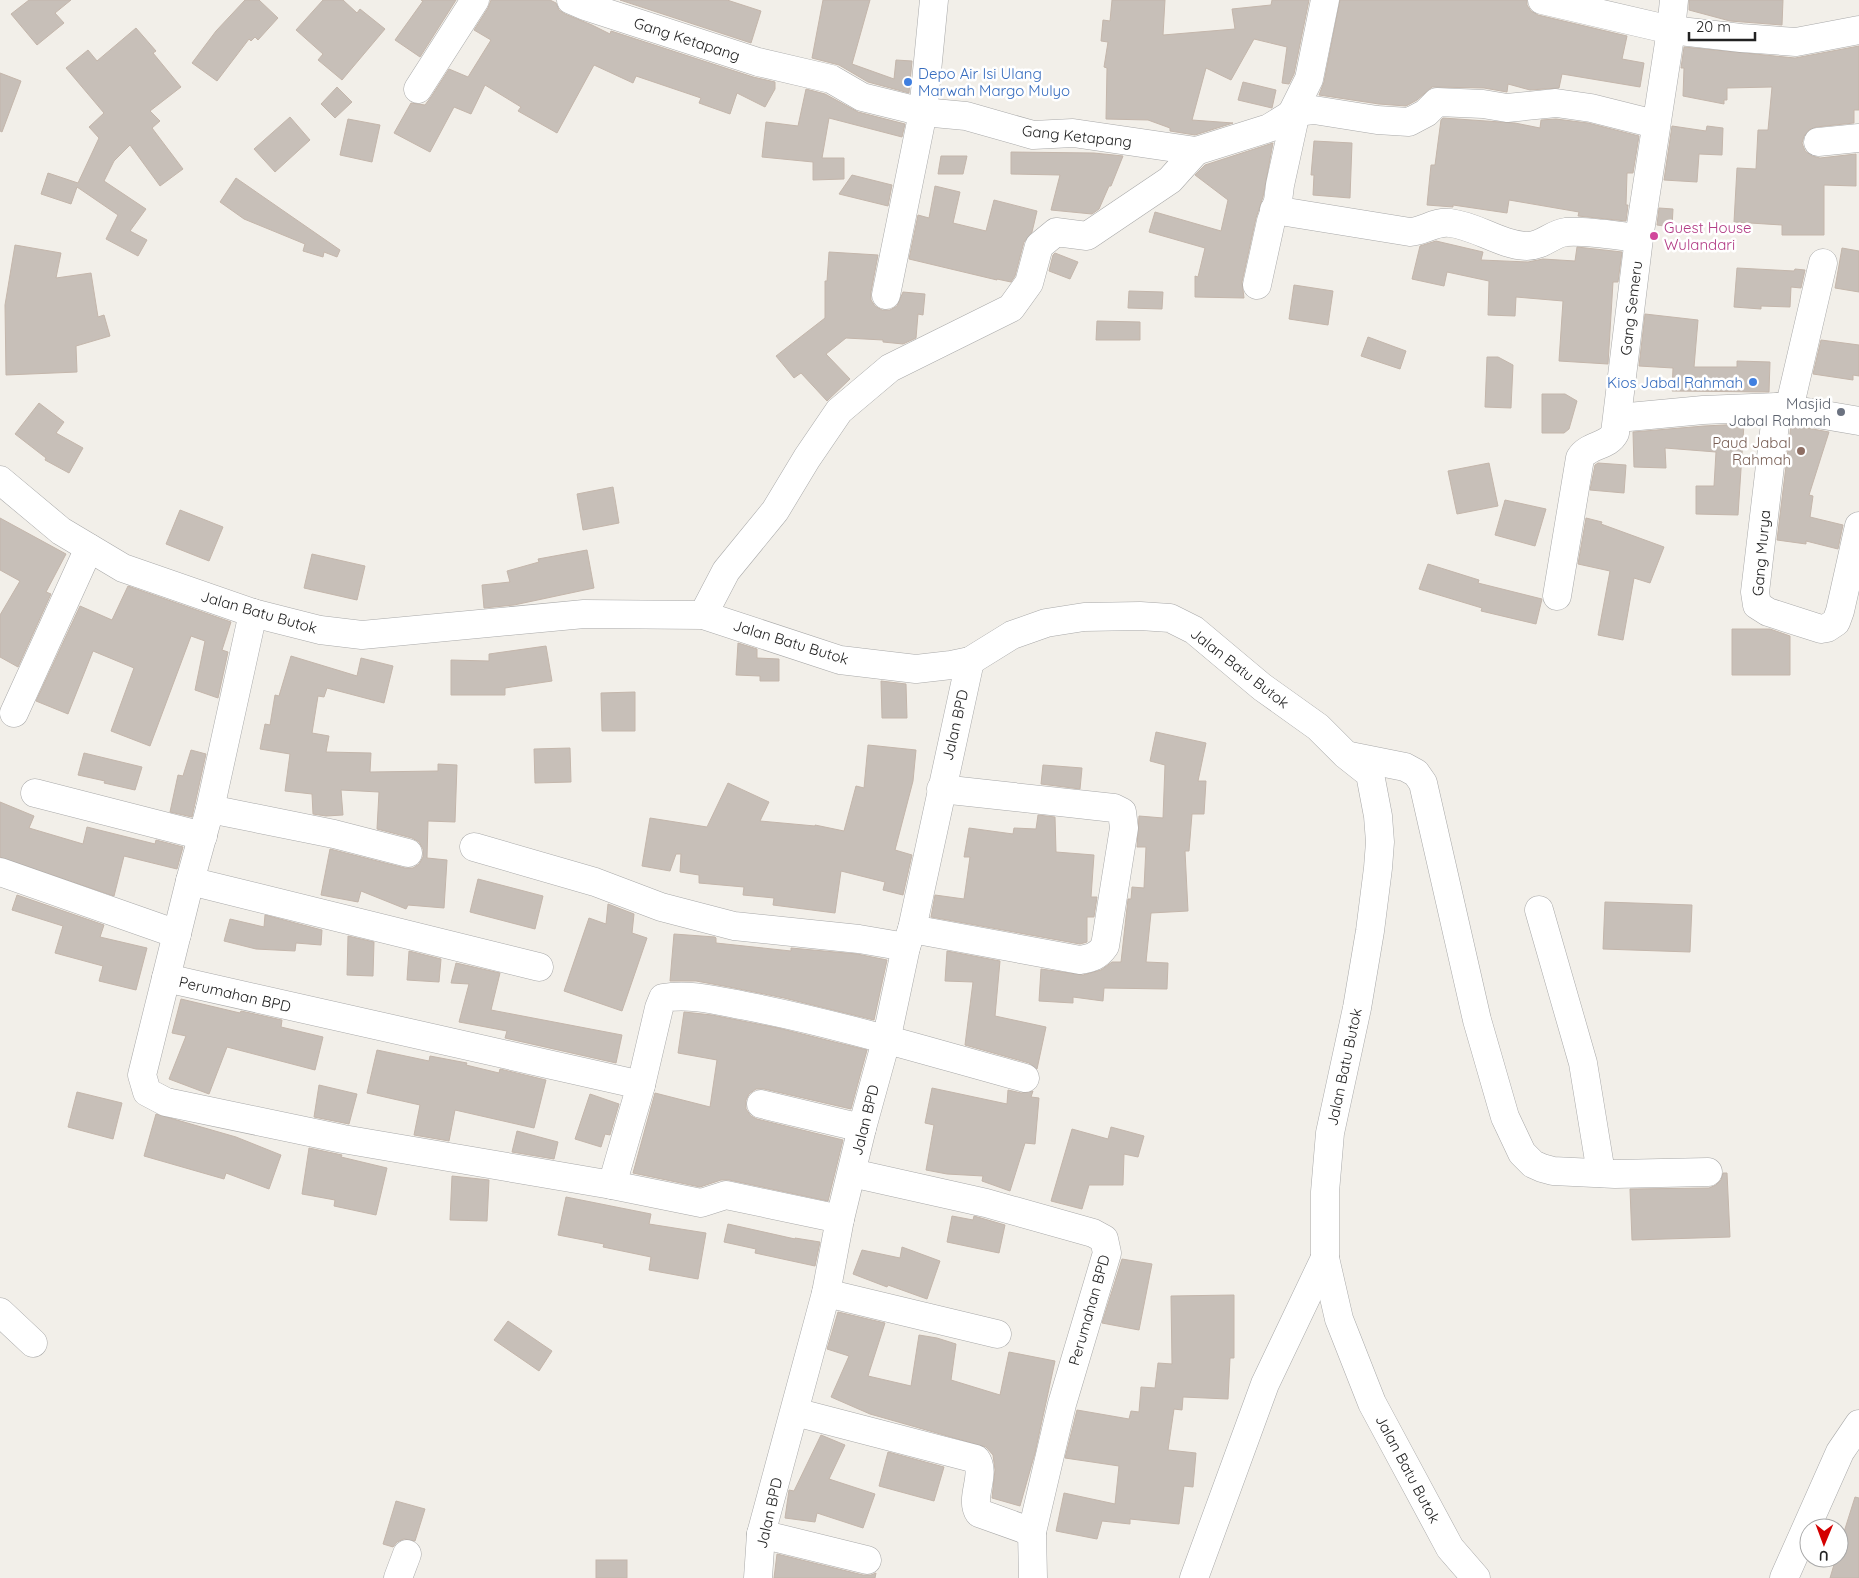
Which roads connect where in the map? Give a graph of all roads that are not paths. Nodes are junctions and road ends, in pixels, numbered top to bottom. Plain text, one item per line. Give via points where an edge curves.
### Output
1 (474, 0) edge
2 (571, 0) edge
3 (934, 0) edge
4 (1325, 0) edge
5 (1542, 0) edge
6 (1674, 0) edge
7 (1671, 30) junction
8 (1859, 30) edge
9 (418, 89) dead end
10 (923, 112) junction
11 (1295, 112) junction
12 (1656, 124) junction
13 (1859, 138) edge
14 (1818, 142) dead end
15 (1196, 151) junction
16 (1274, 210) junction
17 (1639, 238) junction
18 (1823, 263) dead end
19 (1257, 285) dead end
20 (886, 295) dead end
21 (1783, 408) junction
22 (1618, 418) junction
23 (1859, 421) edge
24 (0, 480) edge
25 (1859, 526) edge
26 (89, 548) junction
27 (1557, 596) dead end
28 (253, 613) junction
29 (703, 615) junction
30 (970, 660) junction
31 (14, 713) dead end
32 (1346, 755) junction
33 (941, 789) junction
34 (36, 793) dead end
35 (210, 809) junction
36 (203, 836) junction
37 (474, 847) dead end
38 (408, 853) dead end
39 (0, 872) edge
40 (190, 881) junction
41 (1539, 910) dead end
42 (176, 934) junction
43 (909, 938) junction
44 (539, 967) dead end
45 (166, 978) junction
46 (886, 1041) junction
47 (1025, 1078) dead end
48 (641, 1085) junction
49 (761, 1104) dead end
50 (862, 1128) junction
51 (1708, 1172) dead end
52 (852, 1173) junction
53 (1601, 1173) junction
54 (612, 1185) junction
55 (840, 1219) junction
56 (1325, 1258) junction
57 (826, 1293) junction
58 (0, 1312) edge
59 (997, 1334) dead end
60 (32, 1343) dead end
61 (796, 1412) junction
62 (1859, 1424) edge
63 (1032, 1532) junction
64 (761, 1534) junction
65 (867, 1560) dead end
66 (758, 1578) edge
67 (1033, 1578) edge
68 (1194, 1578) edge
69 (1476, 1578) edge
70 (1784, 1578) edge

1 - 9 street
2 - 10 street, Gang Ketapang via 758,62 831,79 862,97
3 - 10 street
4 - 11 street via 1309,79
5 - 7 street
6 - 7 street, Gang Semeru
7 - 8 street via 1796,42
7 - 12 street, Gang Semeru
10 - 15 street, Gang Ketapang via 966,116 1033,135 1073,133
10 - 20 street
11 - 12 street via 1314,110 1409,122 1438,102 1507,108 1556,103
11 - 15 street, Gang Ketapang via 1269,128
11 - 16 street
12 - 17 street, Gang Semeru
13 - 14 street
15 - 29 street via 1170,180 1087,236 1056,232 1039,246 1029,283 1011,308 890,368 839,411 775,511 726,571
16 - 17 street via 1410,232 1433,223 1452,223 1516,245 1538,245 1569,232
16 - 19 street
17 - 22 street, Gang Semeru
18 - 21 street
21 - 22 street via 1703,410
21 - 23 street
21 - 25 street, Gang Murya via 1755,592 1757,605 1768,612 1821,629 1832,626 1840,611
22 - 27 street, Gang Semeru via 1614,436 1590,448 1580,458
24 - 26 street, Jalan Batu Butok via 61,531
26 - 28 street, Jalan Batu Butok via 123,568
26 - 31 street
28 - 29 street, Jalan Batu Butok via 320,630 362,635 584,614
28 - 35 street, Perumahan BPD
29 - 30 street, Jalan Batu Butok via 840,660 916,669
30 - 32 street, Jalan Batu Butok via 1012,635 1046,623 1084,617 1170,618 1194,630 1262,687 1318,727
30 - 33 street, Jalan BPD
32 - 53 street via 1405,767 1416,773 1423,783 1477,1020 1516,1145 1528,1159 1542,1168
32 - 56 street, Jalan Batu Butok via 1370,774 1380,842 1357,1008 1330,1133 1324,1192
33 - 43 street, Jalan BPD
33 - 43 street via 1114,808 1122,812 1124,828 1105,946 1093,958 1080,960
34 - 36 street
35 - 36 street, Perumahan BPD
35 - 38 street
36 - 40 street, Perumahan BPD
37 - 43 street via 595,882 662,907 734,926 860,939
39 - 42 street
40 - 42 street, Perumahan BPD
40 - 44 street
41 - 53 street via 1583,1063
42 - 45 street, Perumahan BPD
43 - 46 street, Jalan BPD
45 - 48 street, Perumahan BPD
45 - 54 street via 142,1075 147,1092 166,1102 343,1139
46 - 47 street
46 - 48 street via 777,1012 676,995 663,998 659,1008
46 - 50 street, Jalan BPD
48 - 54 street
49 - 50 street
50 - 52 street, Jalan BPD
51 - 53 street
52 - 55 street, Jalan BPD
52 - 63 street, Perumahan BPD via 986,1204 1093,1233 1104,1239 1106,1253 1062,1404
54 - 55 street via 701,1203 726,1195
55 - 57 street, Jalan BPD
56 - 68 street via 1265,1384
56 - 69 street, Jalan Batu Butok via 1339,1319 1372,1403 1450,1548
57 - 59 street
57 - 61 street, Jalan BPD
58 - 60 street
61 - 63 street via 976,1459 980,1466 976,1506 979,1513
61 - 64 street, Jalan BPD
62 - 70 street via 1840,1452
63 - 67 street, Perumahan BPD
64 - 65 street
64 - 66 street, Jalan BPD

